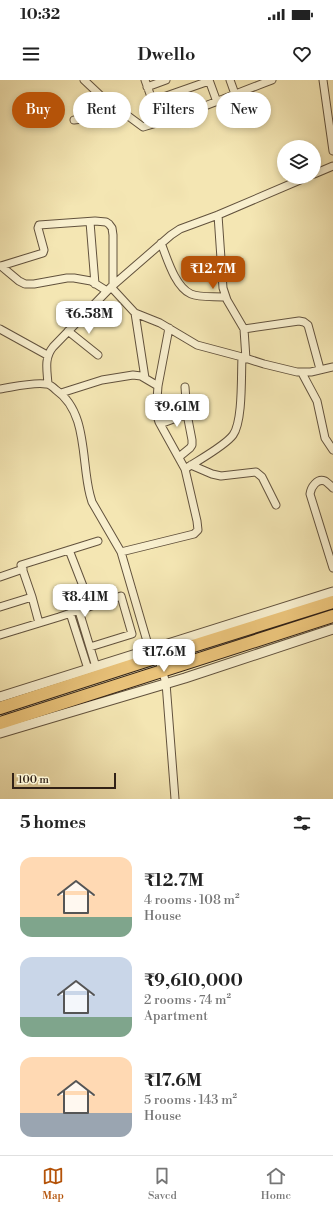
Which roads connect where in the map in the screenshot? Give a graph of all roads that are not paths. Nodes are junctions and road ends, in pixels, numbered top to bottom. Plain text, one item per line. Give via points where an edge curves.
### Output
1 (84, 80) edge
2 (166, 80) edge
3 (209, 80) edge
4 (230, 80) edge
5 (323, 80) edge
6 (268, 81) edge
7 (146, 83) edge
8 (97, 92) edge
9 (176, 92) edge
10 (234, 92) edge
11 (240, 92) edge
12 (216, 99) edge
13 (333, 151) edge
14 (333, 166) edge
15 (321, 171) edge
16 (291, 184) edge
17 (218, 215) junction
18 (90, 222) junction
19 (161, 243) junction
20 (0, 265) edge
21 (95, 284) junction
22 (110, 288) junction
23 (225, 297) junction
24 (135, 313) junction
25 (169, 328) junction
26 (0, 329) edge
27 (244, 329) junction
28 (68, 331) junction
29 (47, 355) junction
30 (98, 355) dead end
31 (244, 358) junction
32 (333, 367) edge
33 (320, 370) junction
34 (302, 372) junction
35 (145, 378) junction
36 (48, 384) junction
37 (158, 386) junction
38 (185, 387) dead end
39 (0, 388) edge
40 (61, 393) junction
41 (187, 414) junction
42 (160, 424) junction
43 (333, 450) edge
44 (179, 457) junction
45 (188, 467) junction
46 (333, 488) edge
47 (276, 505) dead end
48 (98, 541) dead end
49 (69, 550) junction
50 (121, 552) junction
51 (333, 568) edge
52 (22, 569) junction
53 (0, 577) edge
54 (333, 592) edge
55 (32, 597) junction
56 (333, 602) edge
57 (92, 606) junction
58 (0, 607) edge
59 (79, 611) junction
60 (70, 613) junction
61 (333, 616) edge
62 (39, 623) junction
63 (333, 629) edge
64 (0, 635) edge
65 (90, 647) junction
66 (153, 655) junction
67 (92, 668) junction
68 (162, 671) junction
69 (166, 683) junction
70 (0, 697) edge
71 (0, 708) edge
72 (0, 723) edge
73 (0, 733) edge
74 (175, 799) edge

1 - 8 street
2 - 7 street
3 - 9 street
3 - 12 street
4 - 10 street
5 - 13 street
6 - 11 street
14 - 15 street
16 - 17 street
17 - 19 street via 180,229
17 - 23 street
18 - 20 street via 39,225 43,252
18 - 21 street
18 - 22 street via 106,222 112,228
19 - 22 street
19 - 23 street via 173,274 186,291 194,295
20 - 21 street via 25,284 67,278 83,279
21 - 22 street
22 - 24 street
22 - 28 street
23 - 27 street
24 - 25 street via 156,320
24 - 35 street
25 - 31 street via 197,345
25 - 37 street
26 - 29 street
27 - 31 street
27 - 33 street via 304,322 308,325
28 - 29 street
28 - 30 street
29 - 36 street
31 - 34 street
31 - 45 street via 240,415 236,431 227,442
32 - 33 street
33 - 34 street
34 - 43 street via 317,401 324,434
35 - 37 street
35 - 40 street via 138,375 111,378
36 - 39 street
36 - 40 street
37 - 42 street via 156,413
38 - 41 street
40 - 50 street via 78,420 92,502
41 - 42 street
41 - 44 street via 192,445
42 - 44 street
44 - 45 street
45 - 47 street via 221,476 256,472 264,481
45 - 50 street via 198,530 194,534
46 - 51 street via 324,480 320,481 314,485 310,494
48 - 49 street
49 - 52 street via 21,565
49 - 57 street
50 - 66 street
52 - 53 street
52 - 55 street
54 - 66 street
55 - 58 street
55 - 62 street
56 - 66 main road
57 - 59 street
57 - 65 street via 121,596 132,634
59 - 60 street
59 - 65 street
60 - 62 street
60 - 67 street
61 - 68 main road
62 - 64 street
63 - 69 street
65 - 67 street
66 - 67 street
66 - 68 street
66 - 71 main road
67 - 70 street
68 - 69 street
68 - 72 main road
69 - 73 street
69 - 74 street

